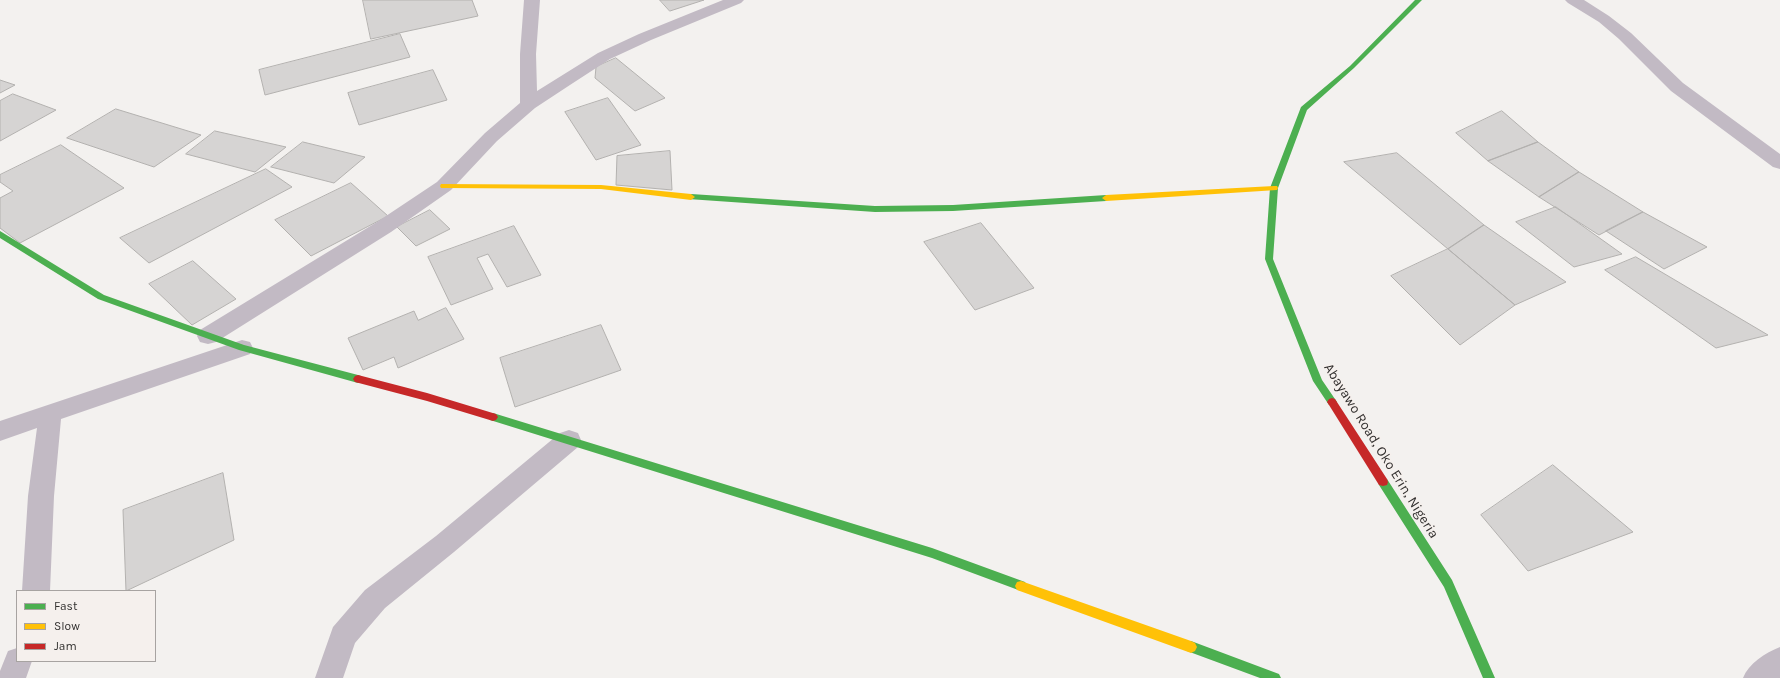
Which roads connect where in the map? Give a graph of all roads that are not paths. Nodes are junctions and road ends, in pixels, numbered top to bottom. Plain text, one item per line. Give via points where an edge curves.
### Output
1 (532, 0) edge
2 (736, 0) edge
3 (1418, 0) edge
4 (1574, 0) edge
5 (529, 104) junction
6 (1780, 163) edge
7 (444, 186) junction
8 (1274, 188) junction
9 (0, 234) edge
10 (208, 336) junction
11 (242, 348) junction
12 (50, 414) junction
13 (0, 431) edge
14 (569, 440) junction
15 (36, 590) edge
16 (1780, 661) edge
17 (18, 662) edge
18 (12, 678) edge
19 (329, 678) edge
20 (1275, 678) edge
21 (1488, 678) edge
22 (1757, 678) edge

1 - 5 street via 528,54
2 - 5 street via 604,56
3 - 8 street, Abayawo Road, Oko Erin, Nigeria via 1352,66 1304,109
4 - 6 street via 1604,18 1677,87
5 - 7 street via 491,137
7 - 8 street via 601,187 724,200 875,209 953,208
7 - 10 street via 384,227
8 - 21 street, Abayawo Road, Oko Erin, Nigeria via 1269,259 1318,381 1448,584
9 - 10 street via 101,297
10 - 11 street
11 - 12 street
11 - 14 street via 427,397
12 - 13 street
12 - 15 street via 41,496
14 - 19 street via 375,600 343,636
14 - 20 street via 932,553
16 - 22 street
17 - 18 street

